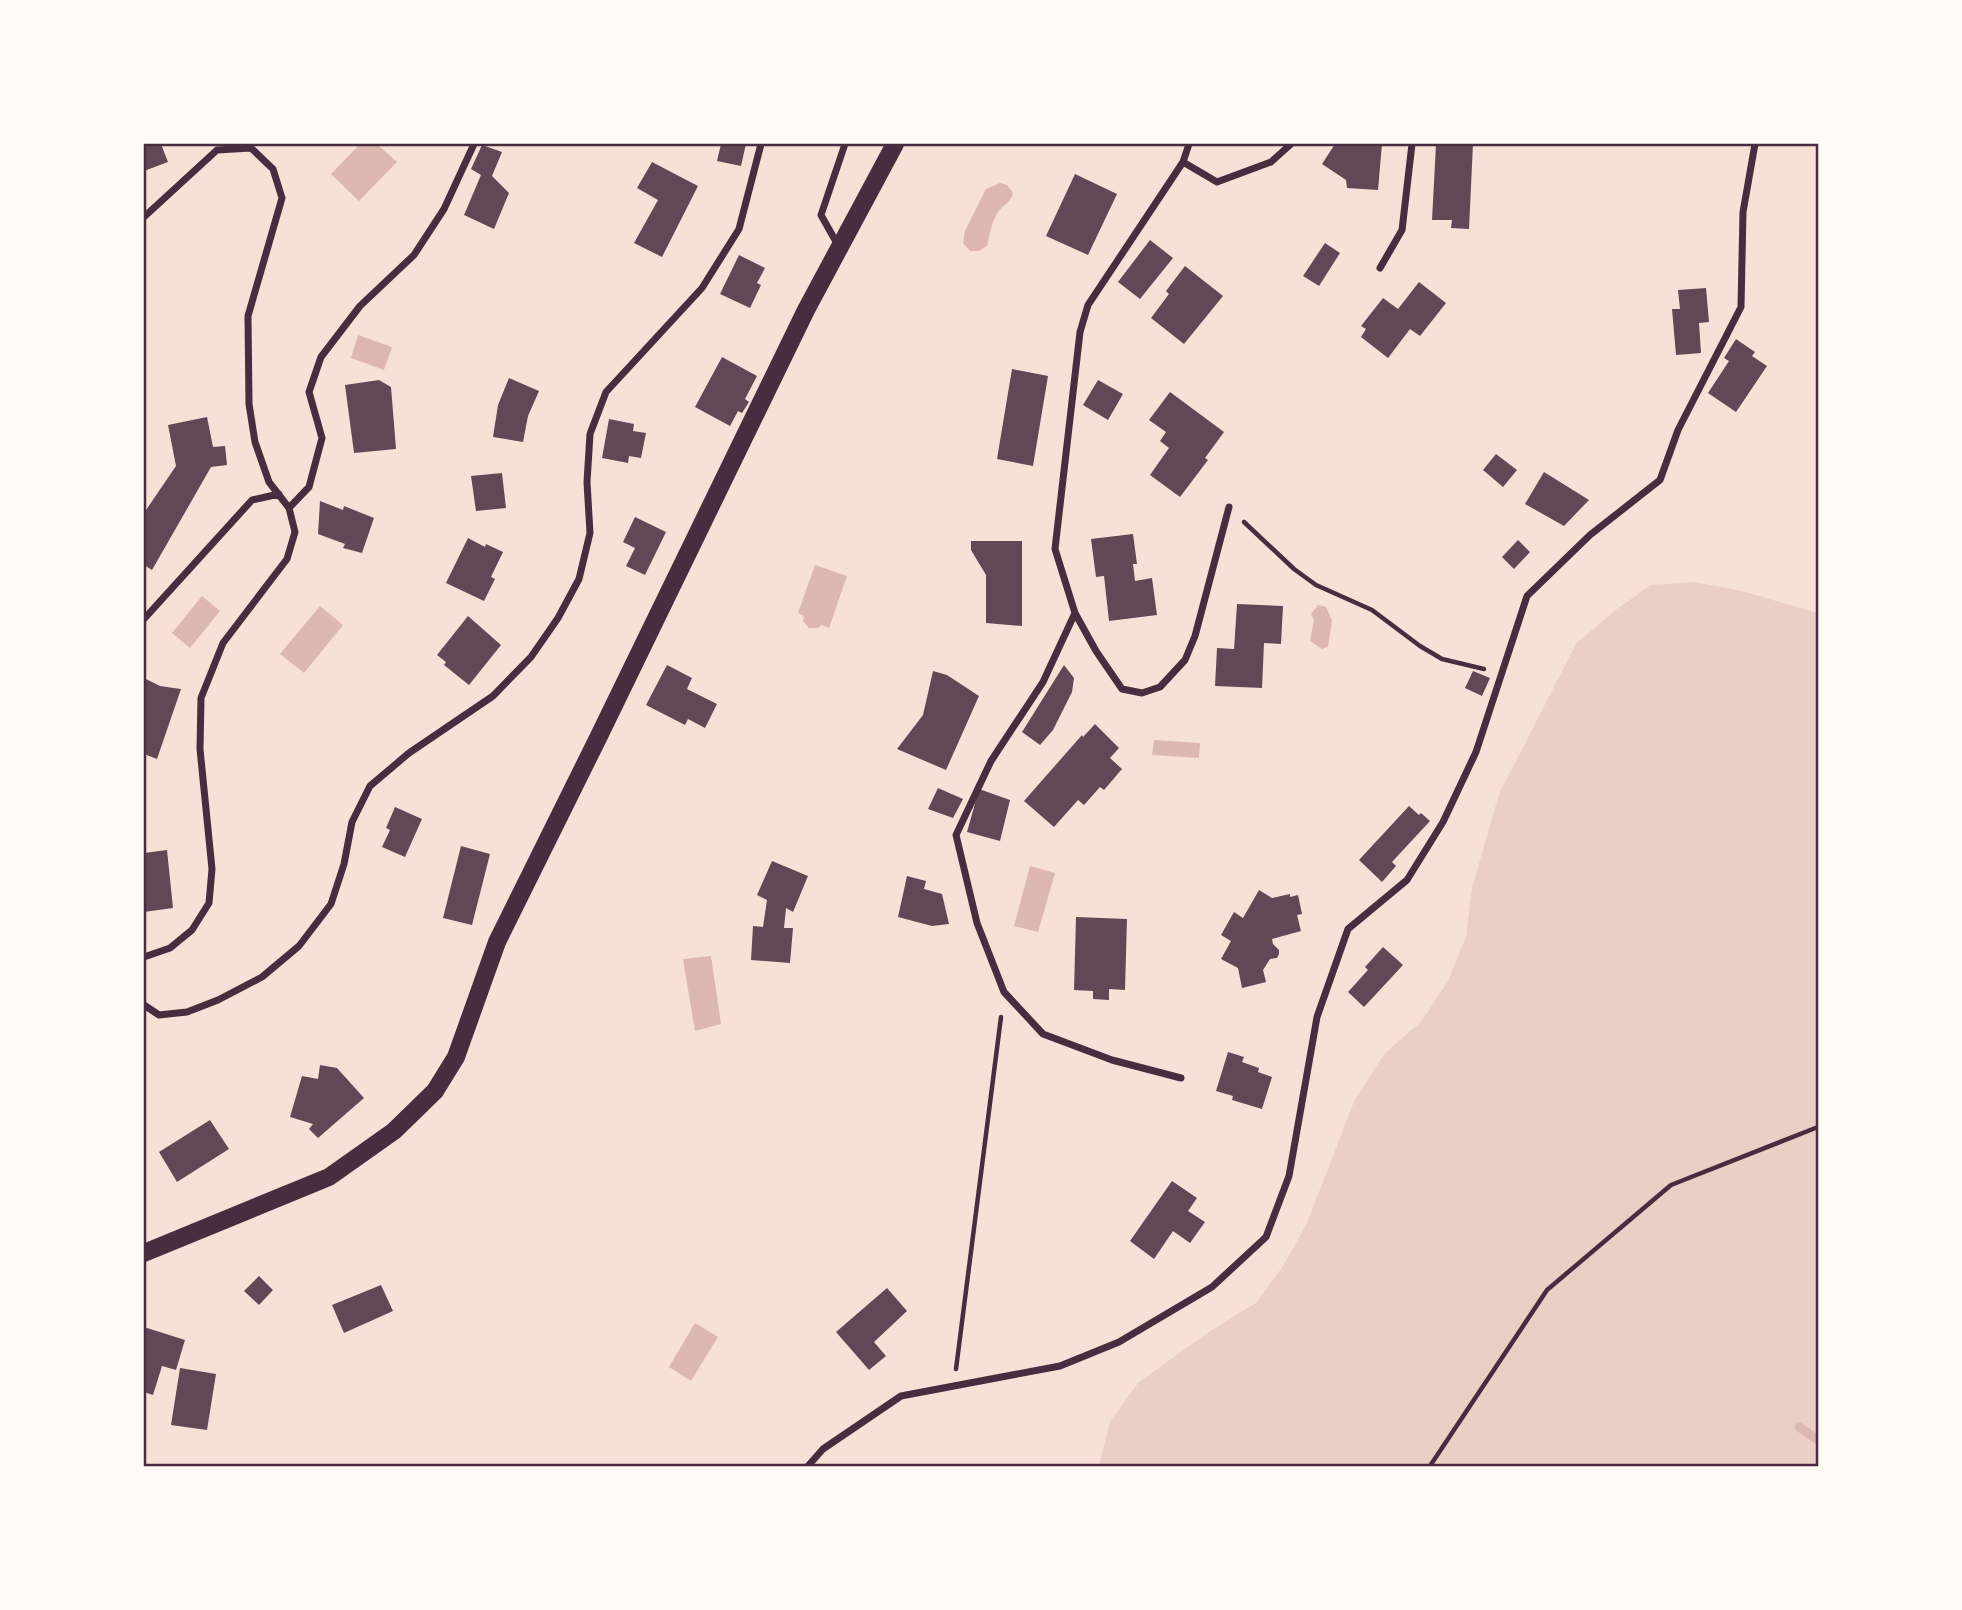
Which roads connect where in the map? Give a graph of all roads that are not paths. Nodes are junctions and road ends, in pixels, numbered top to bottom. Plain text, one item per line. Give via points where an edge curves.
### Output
1 (474, 144) edge
2 (761, 144) edge
3 (845, 144) edge
4 (895, 144) edge
5 (1189, 144) edge
6 (1291, 144) edge
7 (1412, 144) edge
8 (1755, 144) edge
9 (1183, 162) junction
10 (144, 217) edge
11 (839, 247) junction
12 (1380, 268) dead end
13 (279, 494) junction
14 (1229, 507) road end
15 (289, 508) junction
16 (1075, 612) junction
17 (144, 619) edge
18 (144, 957) edge
19 (144, 1005) edge
20 (1181, 1078) dead end
21 (144, 1253) edge
22 (808, 1466) edge

1 - 15 street via 444,209 414,256 360,306 321,357 309,392 322,438 309,487
2 - 19 street via 739,229 702,288 606,392 590,434 590,533 579,579 531,657 493,696 409,753 370,786 352,822 331,904 299,946 262,977 187,1012 159,1015
3 - 11 street via 821,215
4 - 11 main road
5 - 9 street
6 - 9 street via 1270,162 1217,182
7 - 12 street via 1402,230
8 - 22 street via 1743,212 1741,307 1678,429 1660,480 1590,535 1527,596 1476,752 1443,822 1407,880 1348,929 1317,1017 1289,1176 1266,1237 1212,1287 1119,1342 1060,1366 901,1396 823,1449
9 - 16 street via 1088,305 1080,332 1055,548
10 - 13 street via 217,150 251,148 273,169 282,198 248,316 255,442 269,482
11 - 21 main road via 497,942 456,1057 435,1091 394,1131 329,1177
13 - 15 street
13 - 17 street via 252,500
14 - 16 street via 1195,636 1185,660 1160,687 1142,693 1122,689
15 - 18 street via 295,532 287,559 223,643 201,698 212,869 209,903 192,930 170,948
16 - 20 street via 1044,682 991,761 956,835 977,923 1004,992 1043,1034 1112,1060

